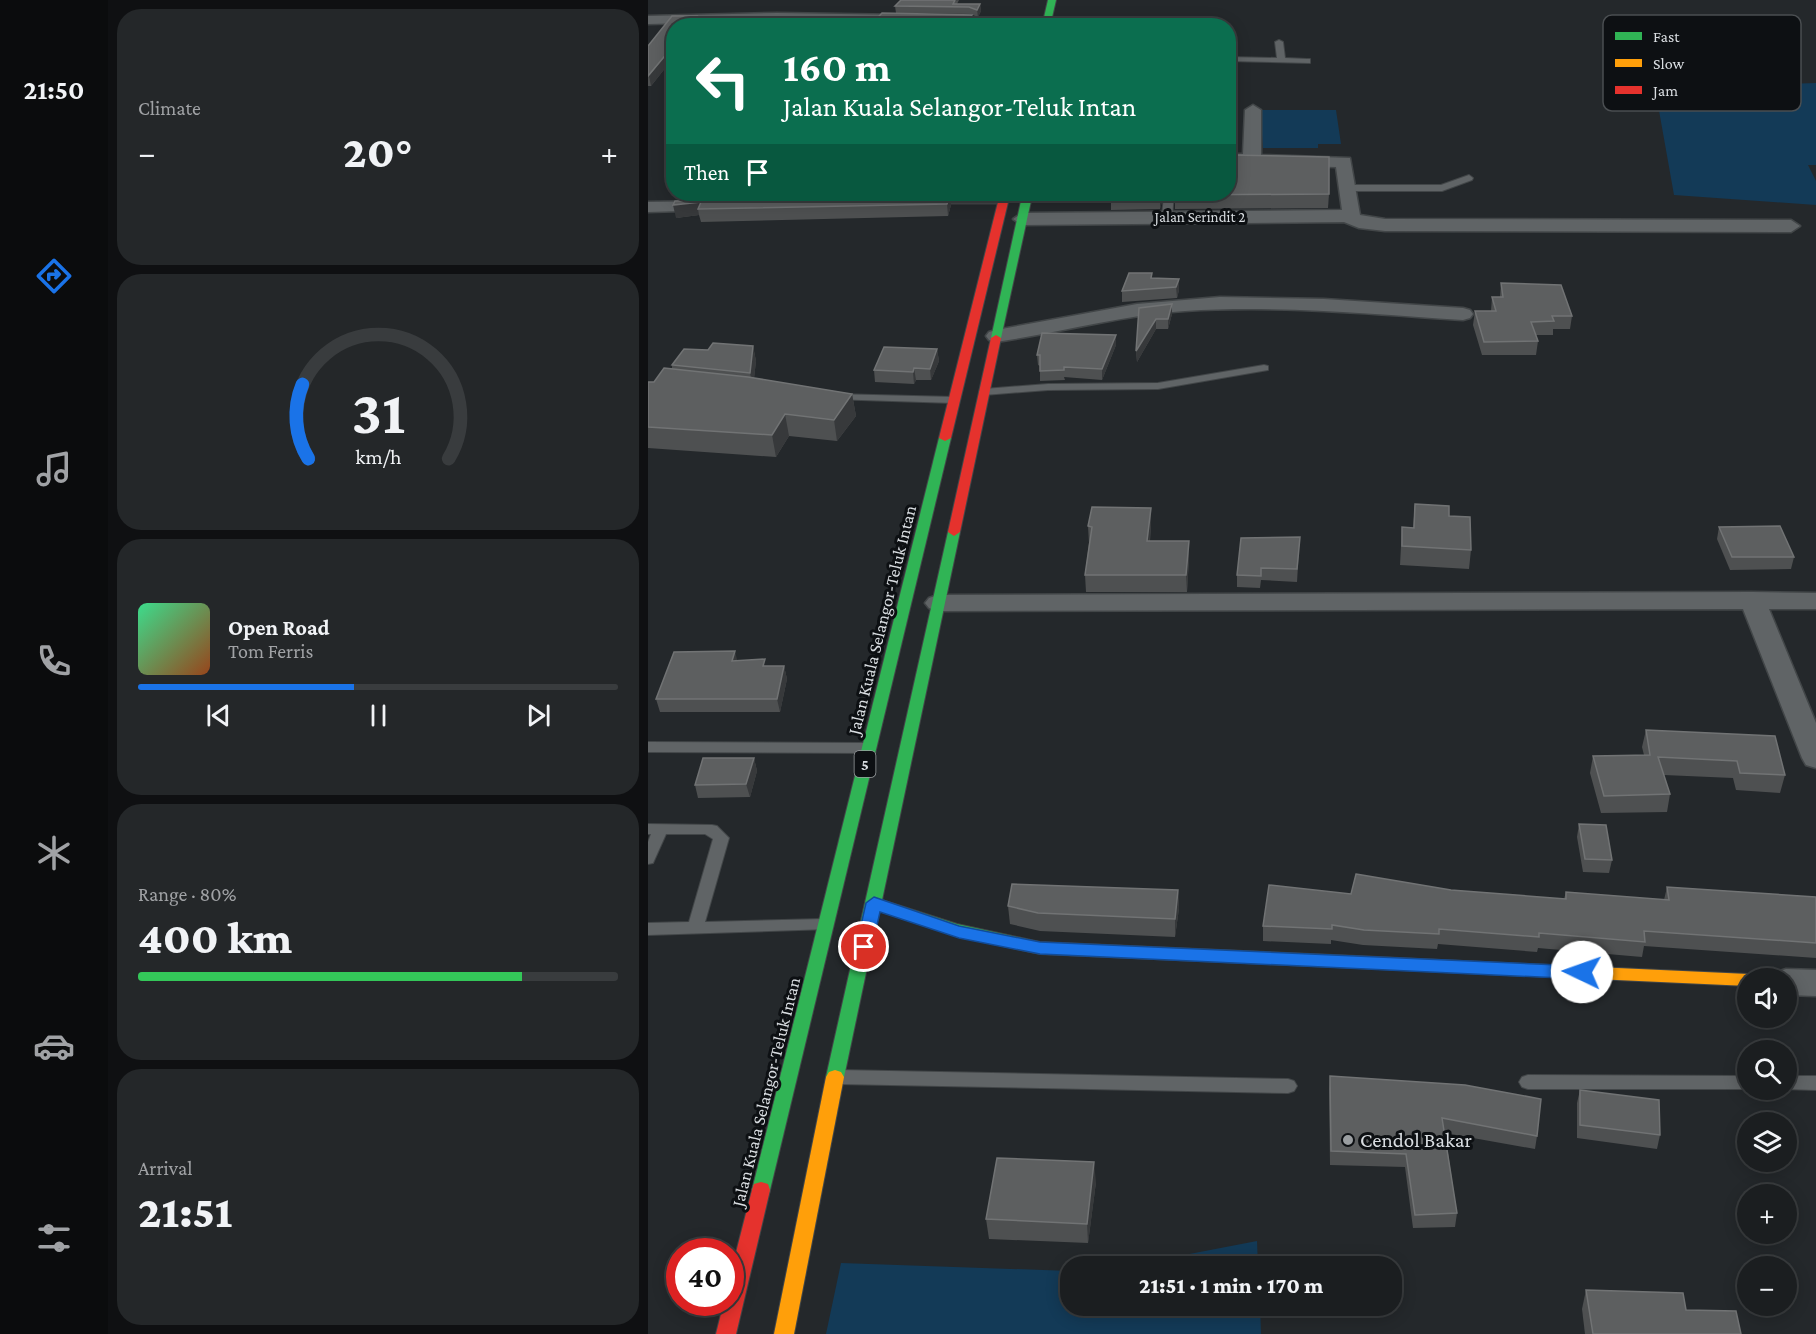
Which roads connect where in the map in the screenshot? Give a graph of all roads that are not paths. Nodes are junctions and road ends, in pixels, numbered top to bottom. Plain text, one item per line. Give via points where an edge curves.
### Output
1 (1052, 0) edge
2 (712, 18) edge
3 (874, 18) edge
4 (1048, 18) edge
5 (666, 19) edge
6 (648, 20) edge
7 (1279, 42) dead end
8 (1236, 59) edge
9 (1281, 60) junction
10 (1307, 61) dead end
11 (1254, 110) dead end
12 (1236, 159) edge
13 (1252, 159) junction
14 (1469, 178) dead end
15 (1349, 189) junction
16 (1003, 201) edge
17 (1026, 201) edge
18 (1168, 201) edge
19 (723, 206) edge
20 (648, 207) edge
21 (1167, 217) junction
22 (1348, 217) junction
23 (1022, 219) junction
24 (1791, 226) dead end
25 (1463, 314) dead end
26 (996, 336) junction
27 (1264, 368) dead end
28 (984, 392) junction
29 (825, 396) edge
30 (954, 400) junction
31 (1752, 600) junction
32 (1816, 601) edge
33 (938, 603) junction
34 (648, 747) edge
35 (869, 748) junction
36 (1816, 758) edge
37 (655, 829) edge
38 (648, 859) edge
39 (874, 903) junction
40 (825, 925) junction
41 (695, 928) junction
42 (648, 929) edge
43 (1737, 980) edge
44 (1797, 982) edge
45 (1816, 983) edge
46 (836, 1077) junction
47 (1527, 1082) dead end
48 (1737, 1083) edge
49 (1797, 1083) edge
50 (1816, 1083) edge
51 (1288, 1086) dead end
52 (726, 1334) edge
53 (784, 1334) edge

1 - 4 main road
2 - 3 street
5 - 6 street
7 - 9 lane
8 - 9 lane
9 - 10 lane
11 - 13 street
12 - 13 street
13 - 15 street via 1340,160 1345,164
14 - 15 lane via 1442,188
15 - 22 street via 1352,213
16 - 30 main road, Jalan Kuala Selangor-Teluk Intan / 5
17 - 23 main road, 5
18 - 21 lane
19 - 20 street
21 - 22 street, Jalan Serindit 2
21 - 23 street, Jalan Serindit 2 via 1089,211
22 - 24 street, Jalan Serindit 2 via 1386,225
23 - 26 main road, 5
25 - 26 street via 1351,307 1186,305
26 - 28 main road, 5
27 - 28 lane via 1158,386 1067,386
28 - 33 main road, 5
29 - 30 lane
30 - 35 main road, Jalan Kuala Selangor-Teluk Intan / 5
31 - 32 street
31 - 33 street
31 - 36 street
33 - 39 main road, 5
34 - 35 lane
35 - 40 main road, Jalan Kuala Selangor-Teluk Intan / 5
37 - 38 lane
37 - 41 lane via 712,830 721,838
39 - 43 main road via 959,932 1040,948
39 - 46 main road, 5
40 - 41 lane
40 - 52 main road, Jalan Kuala Selangor-Teluk Intan / 5
41 - 42 lane
44 - 45 street
46 - 51 lane
46 - 53 main road, 5
47 - 48 lane
49 - 50 lane

